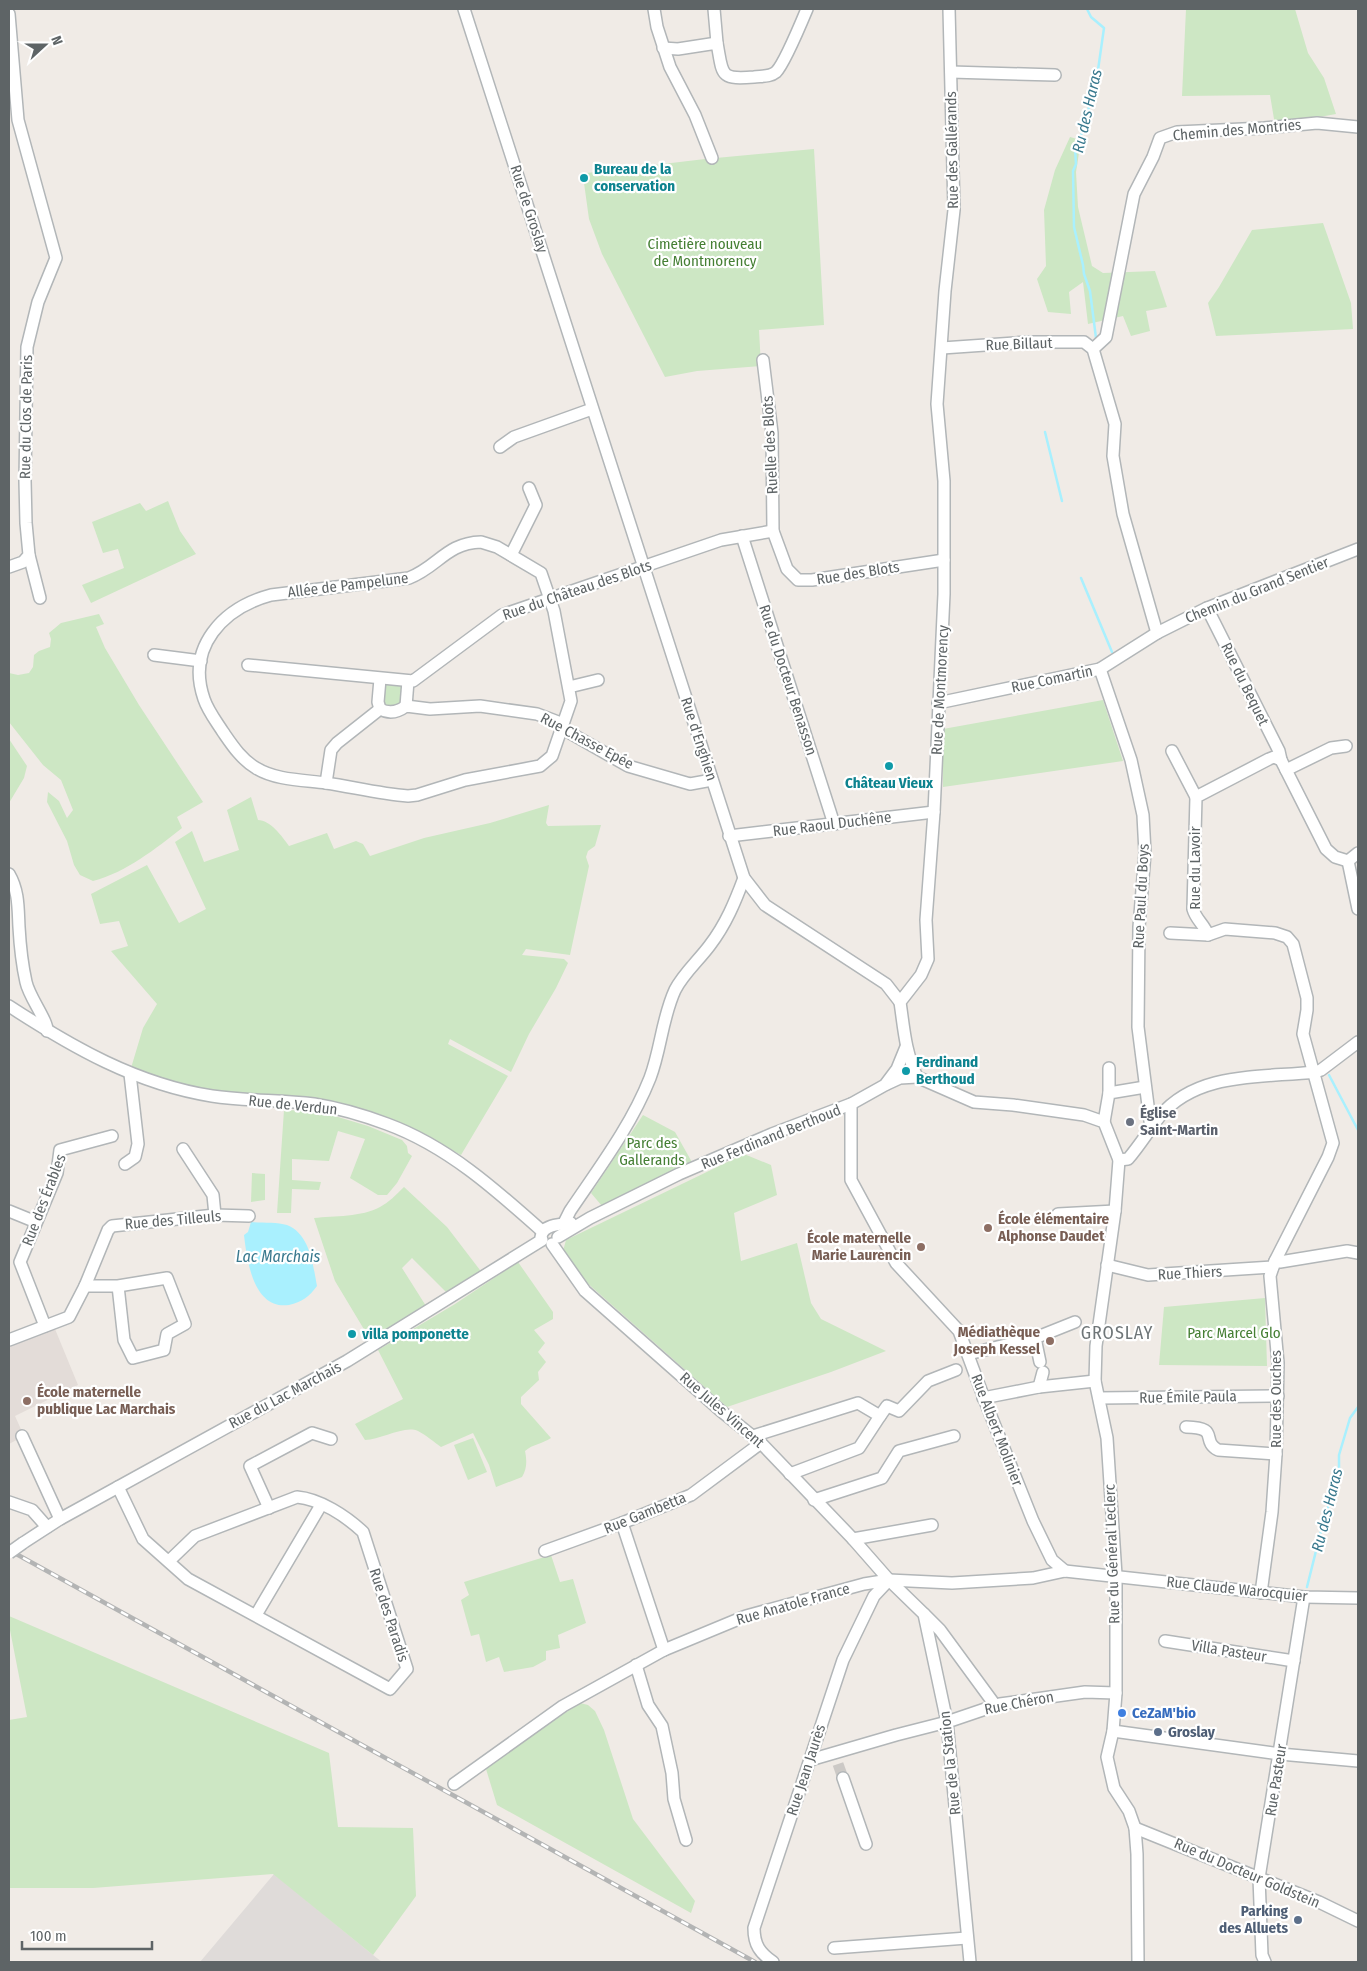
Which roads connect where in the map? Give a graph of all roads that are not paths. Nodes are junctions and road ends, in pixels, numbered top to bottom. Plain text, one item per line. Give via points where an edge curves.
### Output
1 (464, 9) edge
2 (654, 9) edge
3 (714, 9) edge
4 (807, 9) edge
5 (949, 9) edge
6 (9, 14) edge
7 (717, 43) junction
8 (663, 48) junction
9 (951, 72) junction
10 (1055, 74) dead end
11 (1358, 127) edge
12 (712, 158) dead end
13 (945, 291) joint
14 (942, 348) junction
15 (1093, 350) junction
16 (763, 360) dead end
17 (592, 409) junction
18 (500, 447) dead end
19 (529, 488) dead end
20 (773, 531) junction
21 (742, 536) junction
22 (1358, 549) edge
23 (30, 555) junction
24 (511, 555) junction
25 (944, 560) junction
26 (9, 567) edge
27 (643, 567) junction
28 (40, 598) dead end
29 (550, 599) junction
30 (1207, 608) junction
31 (1157, 633) junction
32 (154, 655) dead end
33 (201, 661) junction
34 (248, 665) dead end
35 (1100, 669) junction
36 (380, 679) junction
37 (598, 680) dead end
38 (408, 681) junction
39 (569, 687) junction
40 (938, 703) junction
41 (406, 706) junction
42 (380, 709) junction
43 (563, 730) junction
44 (1346, 746) dead end
45 (1172, 751) dead end
46 (1284, 765) junction
47 (712, 780) junction
48 (326, 783) junction
49 (1196, 797) junction
50 (934, 812) junction
51 (834, 824) junction
52 (730, 836) junction
53 (1358, 853) edge
54 (1348, 860) junction
55 (9, 874) edge
56 (744, 878) junction
57 (1358, 908) edge
58 (1170, 934) dead end
59 (1208, 935) junction
60 (900, 1002) junction
61 (9, 1006) edge
62 (47, 1031) junction
63 (1358, 1042) edge
64 (906, 1048) junction
65 (1108, 1068) dead end
66 (1315, 1072) junction
67 (130, 1074) junction
68 (917, 1077) junction
69 (884, 1085) junction
70 (1145, 1087) junction
71 (1109, 1093) junction
72 (851, 1104) junction
73 (1104, 1122) junction
74 (1151, 1129) junction
75 (112, 1136) dead end
76 (183, 1149) dead end
77 (1119, 1160) junction
78 (126, 1164) dead end
79 (9, 1211) edge
80 (1114, 1211) junction
81 (215, 1214) junction
82 (1058, 1214) dead end
83 (249, 1216) dead end
84 (590, 1218) junction
85 (36, 1222) junction
86 (564, 1224) junction
87 (549, 1236) junction
88 (1358, 1253) edge
89 (1274, 1264) junction
90 (1107, 1265) junction
91 (84, 1286) junction
92 (118, 1286) junction
93 (1075, 1322) dead end
94 (45, 1326) junction
95 (1035, 1338) junction
96 (9, 1340) edge
97 (968, 1354) junction
98 (956, 1370) dead end
99 (1095, 1381) junction
100 (1039, 1386) junction
101 (1278, 1396) junction
102 (983, 1398) junction
103 (1099, 1398) junction
104 (880, 1416) junction
105 (1186, 1427) dead end
106 (22, 1436) dead end
107 (954, 1436) dead end
108 (331, 1439) dead end
109 (757, 1440) junction
110 (1276, 1454) junction
111 (790, 1474) junction
112 (118, 1487) junction
113 (814, 1500) junction
114 (9, 1502) edge
115 (321, 1504) junction
116 (269, 1508) junction
117 (60, 1519) junction
118 (622, 1523) junction
119 (932, 1526) dead end
120 (47, 1527) junction
121 (853, 1539) junction
122 (545, 1551) dead end
123 (9, 1553) edge
124 (169, 1561) junction
125 (1065, 1571) junction
126 (1116, 1575) junction
127 (889, 1580) junction
128 (1261, 1593) junction
129 (1304, 1597) junction
130 (1358, 1598) edge
131 (924, 1614) junction
132 (256, 1615) junction
133 (1164, 1641) dead end
134 (664, 1650) junction
135 (1294, 1661) junction
136 (636, 1665) junction
137 (1116, 1693) junction
138 (995, 1705) junction
139 (947, 1722) junction
140 (1113, 1731) junction
141 (834, 1753) junction
142 (1280, 1754) junction
143 (810, 1760) junction
144 (1358, 1762) edge
145 (838, 1764) tunnel mouth
146 (843, 1778) tunnel mouth
147 (454, 1784) dead end
148 (1135, 1828) junction
149 (686, 1840) dead end
150 (866, 1844) dead end
151 (1259, 1878) junction
152 (1358, 1921) edge
153 (967, 1938) junction
154 (834, 1948) dead end
155 (773, 1962) edge
156 (970, 1962) edge
157 (1138, 1962) edge
158 (1264, 1962) edge

1 - 17 street, Rue de Groslay
2 - 8 street
3 - 7 street
4 - 7 street via 780,68 770,76 733,79 722,68
5 - 9 street, Rue des Gallérands
6 - 23 street, Rue du Clos de Paris via 18,120 56,258 38,302 27,347 25,481
7 - 8 street
8 - 12 street
9 - 10 street
9 - 13 street, Rue des Gallérands via 954,210
11 - 15 street, Chemin des Montries via 1317,124 1177,132 1160,138 1134,194 1106,337
13 - 14 street, Rue de Montmorency
14 - 15 street, Rue Billaut via 1084,342
14 - 25 street, Rue de Montmorency via 937,404 944,481
15 - 31 street via 1115,424 1113,456 1123,514
16 - 20 street, Ruelle des Blots via 772,433
17 - 18 street via 514,437
17 - 27 street, Rue d'Enghien
19 - 24 street via 536,505
20 - 21 street, Rue du Château des Blots
20 - 25 street, Rue des Blots via 787,569 798,580
21 - 27 street, Rue du Château des Blots
21 - 51 street, Rue du Docteur Benasson
22 - 30 street, Chemin du Grand Sentier
23 - 26 street via 24,562
23 - 28 street, Rue du Clos de Paris
24 - 29 street, Allée de Pampelune via 541,573
24 - 33 street, Allée de Pampelune via 497,547 473,542 451,549 429,568 409,578 260,598 238,608 220,622 209,638
25 - 40 street, Rue de Montmorency
27 - 29 street, Rue du Château des Blots
27 - 47 street, Rue d'Enghien
29 - 38 street, Rue du Château des Blots via 502,615 413,681
29 - 39 street, Allée de Pampelune
30 - 31 street, Chemin du Grand Sentier
30 - 46 street, Rue du Bequet
31 - 35 street, Rue Comartin
32 - 33 street
33 - 48 street, Allée de Pampelune via 200,685 204,700 243,758 269,775
34 - 36 street
35 - 40 street, Rue Comartin
35 - 70 street, Rue Paul du Boys via 1131,760 1143,815 1145,853 1139,927 1138,1027
36 - 38 street
36 - 42 street
37 - 39 street
38 - 41 street
39 - 43 street, Allée de Pampelune via 571,701
40 - 50 street, Rue de Montmorency
41 - 42 street, Rue Chasse Epée via 399,712
41 - 43 street, Rue Chasse Epée via 430,709 480,706 537,714 558,722
42 - 48 street via 331,750
43 - 47 street, Rue Chasse Epée via 628,766 690,784
43 - 48 street, Allée de Pampelune via 552,756 540,766 465,780 418,795 397,795
44 - 46 street
45 - 49 street
46 - 49 street via 1274,758 1268,759
46 - 54 street via 1326,849 1335,857
47 - 52 street, Rue d'Enghien
49 - 59 street, Rue du Lavoir via 1194,909 1196,919
50 - 51 street, Rue Raoul Duchêne
50 - 60 street, Rue de Montmorency via 926,920 928,959
51 - 52 street, Rue Raoul Duchêne
52 - 56 street, Rue d'Enghien
53 - 54 street
54 - 57 street
55 - 62 street via 19,902 26,983
56 - 60 street, Rue d'Enghien via 765,905 886,984
56 - 86 street via 728,919 676,988 650,1077 635,1110
58 - 59 street
59 - 66 street via 1225,929 1275,933 1287,937 1293,944 1307,998 1303,1034
60 - 64 street
61 - 62 street, Rue de Verdun
62 - 67 street, Rue de Verdun via 82,1052
63 - 66 street
64 - 68 street
64 - 69 street, Rue Ferdinand Berthoud via 897,1069
65 - 71 street
66 - 74 street via 1239,1078 1206,1085 1175,1103
66 - 89 street, Rue des Ouches via 1332,1148
67 - 78 street via 138,1144 135,1157
67 - 87 street, Rue de Verdun via 210,1096 337,1108 388,1125 468,1167
68 - 69 street via 900,1078
68 - 73 street via 974,1102 1084,1115
69 - 72 street, Rue Ferdinand Berthoud
70 - 71 street
70 - 74 street, Rue Paul du Boys
71 - 73 street
72 - 84 street, Rue Ferdinand Berthoud via 680,1174
72 - 97 street, Rue Albert Molinier via 851,1180 896,1263 959,1332
73 - 77 street, Rue du Général Leclerc
74 - 77 street via 1128,1159
75 - 85 street, Rue des Érables via 60,1150 57,1173
76 - 81 street via 213,1196
77 - 80 street, Rue du Général Leclerc
79 - 85 street
80 - 82 street
80 - 90 street, Rue du Général Leclerc
81 - 83 street, Rue des Tilleuls
81 - 91 street, Rue des Tilleuls via 112,1226
84 - 86 street, Rue Ferdinand Berthoud
84 - 87 street, Rue Ferdinand Berthoud
85 - 94 street, Rue des Érables via 20,1262
86 - 87 street, Rue Ferdinand Berthoud
87 - 109 street, Rue Jules Vincent via 585,1291
87 - 112 street, Rue du Lac Marchais via 347,1361
88 - 89 street, Rue Thiers via 1347,1251
89 - 90 street, Rue Thiers via 1250,1270 1148,1275
89 - 101 street, Rue des Ouches via 1270,1276
90 - 99 street, Rue du Général Leclerc via 1096,1346
91 - 92 street
91 - 94 street, Rue des Tilleuls via 69,1317
92 - 92 street via 166,1278 185,1324 168,1334 164,1350 133,1358 124,1340
93 - 95 street
94 - 96 street, Rue des Tilleuls
95 - 97 street
95 - 100 street via 1042,1367
97 - 102 street, Rue Albert Molinier
98 - 104 street via 928,1381 899,1411 887,1406
99 - 100 street
99 - 103 street, Rue du Général Leclerc
100 - 102 street
101 - 103 street, Rue Émile Paula
101 - 110 street, Rue des Ouches
102 - 125 street, Rue Albert Molinier via 1033,1521 1052,1560
103 - 126 street, Rue du Général Leclerc via 1107,1438
104 - 109 street, Rue Gambetta via 858,1403
104 - 111 street via 859,1448
105 - 110 street via 1205,1430 1218,1450
106 - 117 street
107 - 113 street via 899,1451 882,1478
108 - 116 street via 312,1433 250,1466
109 - 111 street, Rue Jules Vincent
109 - 118 street, Rue Gambetta via 690,1495
110 - 128 street, Rue des Ouches
111 - 113 street, Rue Jules Vincent
112 - 117 street, Rue du Lac Marchais
112 - 124 street, Rue des Paradis via 143,1539
113 - 121 street, Rue Jules Vincent
114 - 120 street via 32,1510
115 - 116 street, Rue des Paradis via 297,1496
115 - 132 street
115 - 132 street, Rue des Paradis via 363,1532 407,1669 390,1689
116 - 124 street, Rue des Paradis via 195,1536
117 - 120 street, Rue du Lac Marchais
118 - 122 street, Rue Gambetta
118 - 134 street
119 - 121 street
120 - 123 street, Rue du Lac Marchais, bridge
121 - 127 street, Rue Jules Vincent
124 - 132 street, Rue des Paradis via 188,1578
125 - 126 street, Rue Anatole France
125 - 127 street, Rue Anatole France via 1033,1578 952,1583
126 - 128 street, Rue Claude Warocquier
126 - 137 street, Rue du Général Leclerc
127 - 131 street
127 - 134 street, Rue Anatole France via 746,1616
127 - 143 street, Rue Jean Jaurès via 874,1596 843,1660
128 - 129 street, Rue Claude Warocquier
129 - 130 street, Rue Claude Warocquier
129 - 135 street, Rue Pasteur
131 - 138 street via 940,1630
131 - 139 street, Rue de la Station
133 - 135 street, Villa Pasteur
134 - 136 street, Rue Anatole France
135 - 142 street, Rue Pasteur
136 - 147 street, Rue Anatole France via 563,1706
136 - 149 street via 648,1705 662,1726 674,1799
137 - 138 street, Rue Chéron via 1054,1695
137 - 140 street, Rue du Général Leclerc
138 - 139 street, Rue Chéron
139 - 141 street, Rue Chéron
139 - 153 street, Rue de la Station
140 - 142 street
140 - 148 street, Rue du Général Leclerc via 1107,1758 1114,1788 1129,1811
141 - 143 street, Rue Chéron
141 - 145 street
142 - 144 street
142 - 151 street, Rue Pasteur
143 - 155 street, Rue Jean Jaurès via 754,1928 757,1948
146 - 150 street
148 - 151 street, Rue du Docteur Goldstein
148 - 157 street, Rue du Général Leclerc
151 - 152 street, Rue du Docteur Goldstein
151 - 158 street, Rue Pasteur
153 - 154 street
153 - 156 street, Rue de la Station

